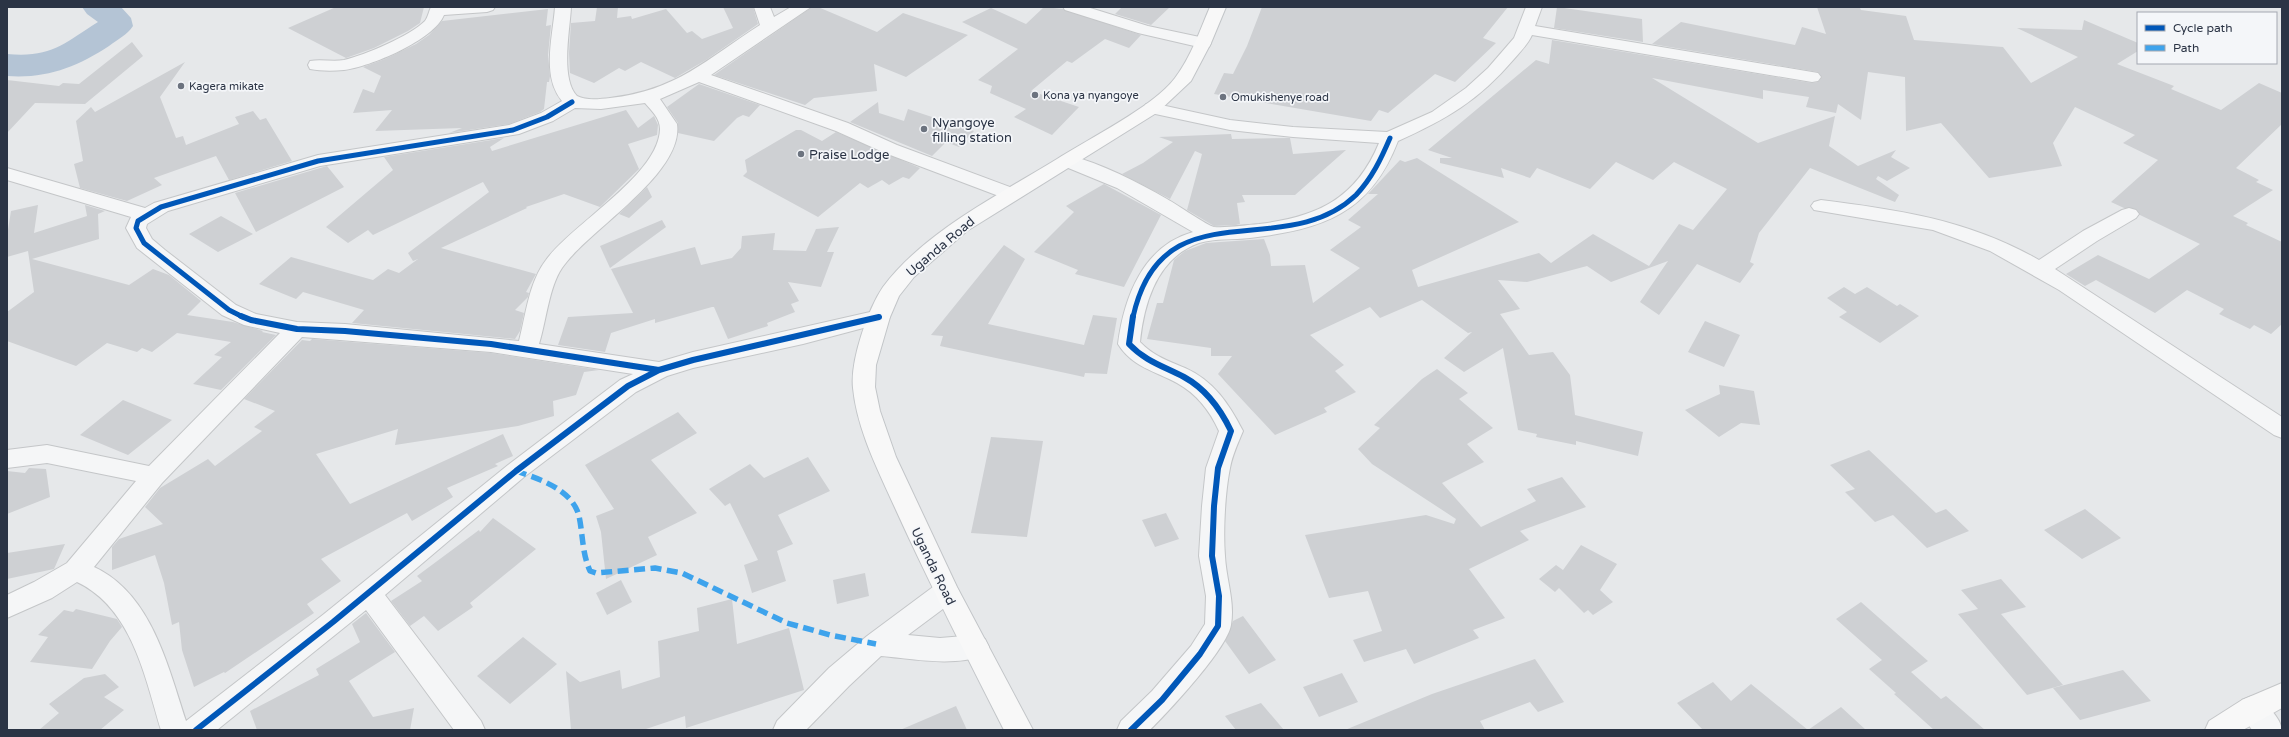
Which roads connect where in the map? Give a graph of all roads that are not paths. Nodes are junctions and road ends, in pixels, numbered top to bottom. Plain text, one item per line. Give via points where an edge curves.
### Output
1 (487, 7) edge
2 (563, 7) edge
3 (762, 7) edge
4 (802, 7) edge
5 (1071, 7) edge
6 (1218, 7) edge
7 (1534, 7) edge
8 (438, 9) edge
9 (769, 26) junction
10 (1526, 29) junction
11 (1203, 43) junction
12 (316, 65) dead end
13 (698, 76) junction
14 (1812, 77) dead end
15 (648, 96) junction
16 (572, 102) junction
17 (1152, 108) junction
18 (1390, 138) junction
19 (1068, 161) junction
20 (7, 174) edge
21 (1011, 194) junction
22 (1821, 206) dead end
23 (2129, 214) dead end
24 (145, 215) junction
25 (1210, 234) junction
26 (2039, 270) junction
27 (878, 317) junction
28 (297, 329) junction
29 (527, 349) junction
30 (659, 370) junction
31 (2282, 429) edge
32 (7, 459) edge
33 (154, 476) junction
34 (76, 570) junction
35 (368, 592) junction
36 (946, 592) junction
37 (7, 607) edge
38 (876, 644) junction
39 (976, 647) junction
40 (2282, 695) edge
41 (2252, 709) junction
42 (176, 730) edge
43 (196, 730) edge
44 (471, 730) edge
45 (787, 730) edge
46 (1019, 730) edge
47 (1131, 730) edge
48 (2219, 730) edge
49 (2269, 730) edge

1 - 8 street
2 - 16 street via 560,75 563,91
3 - 9 street
4 - 9 street
5 - 11 street via 1144,30
6 - 11 main road, Uganda Road
7 - 10 street
8 - 12 street via 433,22 420,32 376,55 344,65
9 - 13 street
10 - 14 street
10 - 18 street via 1522,39 1472,92 1438,116
11 - 17 main road, Uganda Road via 1182,81
13 - 15 street via 679,86
13 - 21 street via 842,127 891,149
15 - 16 street via 598,104 584,105
15 - 29 street via 660,110 669,127 667,142 648,173 565,249 552,266
16 - 24 street via 547,117 513,130 451,142 318,161 161,207
17 - 18 street via 1230,125 1300,133
17 - 19 main road, Uganda Road
18 - 25 street via 1387,150 1373,173 1352,200 1342,206 1322,216 1276,228
19 - 21 main road, Uganda Road
19 - 25 street via 1116,179 1144,193
20 - 24 street
21 - 27 main road, Uganda Road via 960,227 907,272 890,293
22 - 26 street via 1904,218 1950,228 2001,249
23 - 26 street
24 - 28 street via 138,221 136,228 144,243 229,310 251,320
25 - 47 street via 1166,252 1154,268 1146,279 1130,325 1129,344 1147,362 1195,383 1218,405 1231,431 1218,468 1214,506 1212,556 1219,596 1218,626 1191,665 1162,700
26 - 31 street
27 - 30 street
27 - 36 main road, Uganda Road via 865,365 864,387 868,411 884,457
28 - 29 street via 345,331
28 - 33 street
29 - 30 street
30 - 35 street via 628,386 580,421
32 - 33 street via 47,454
33 - 34 street
34 - 37 street via 43,590
34 - 42 street via 104,586 119,600 136,625
35 - 43 street
35 - 44 street
36 - 38 street
36 - 39 main road, Uganda Road
38 - 39 street via 940,650
38 - 45 street
39 - 46 main road, Uganda Road
40 - 41 main road
41 - 48 main road
41 - 49 street

